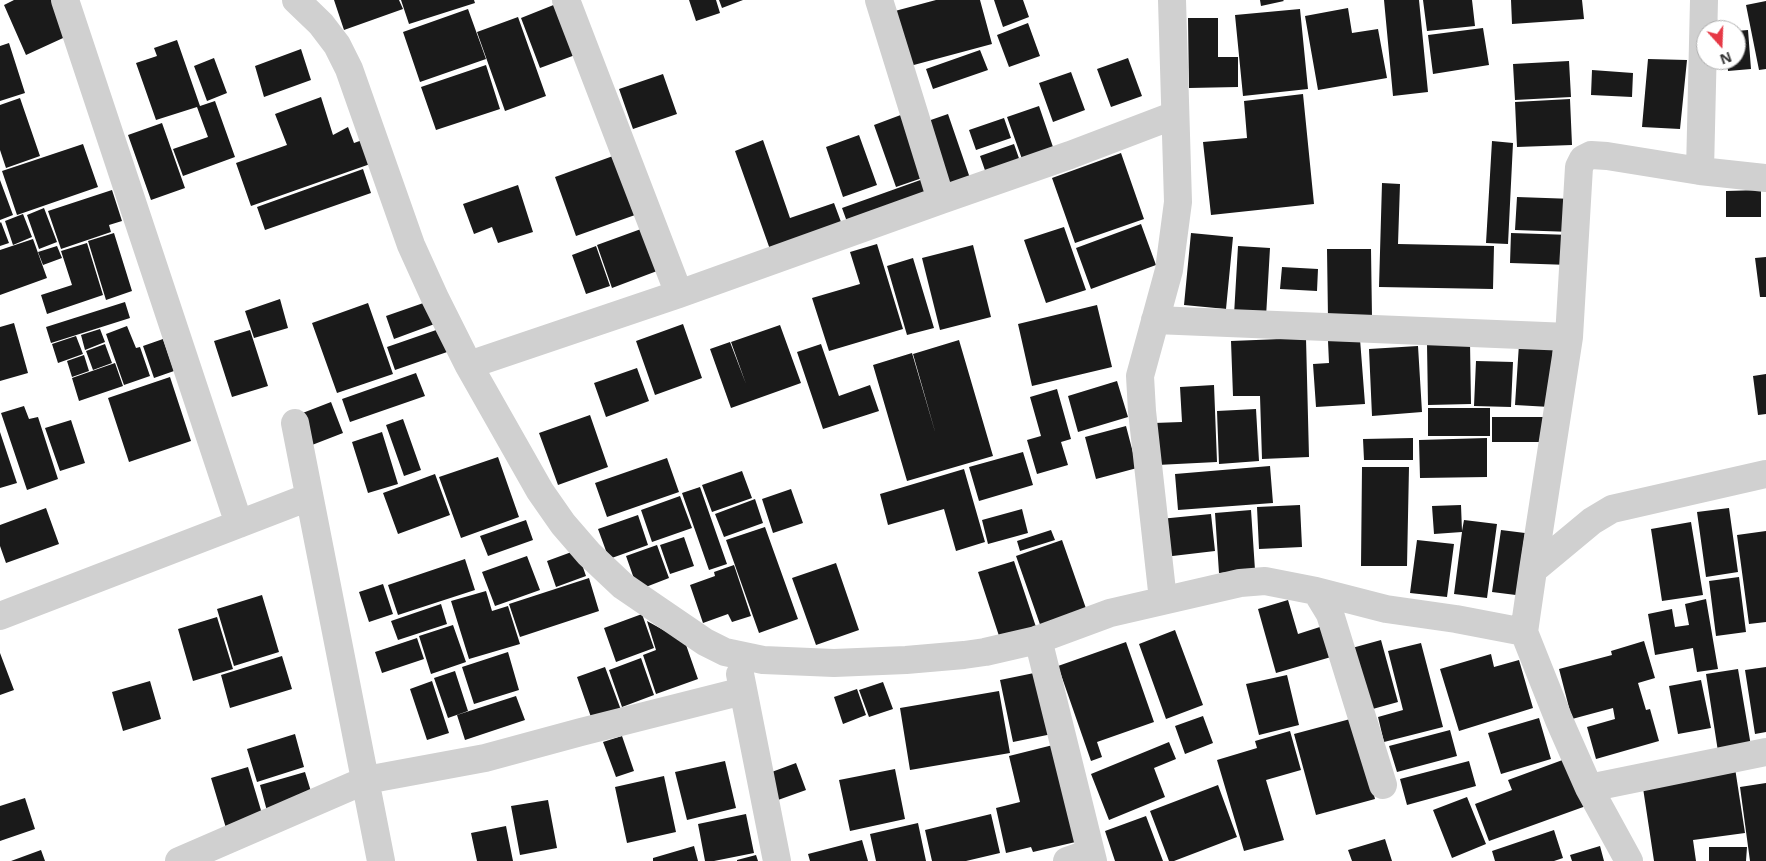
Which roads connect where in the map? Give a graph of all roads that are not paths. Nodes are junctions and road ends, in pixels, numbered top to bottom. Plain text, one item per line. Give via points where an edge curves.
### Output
1 (66, 0) edge
2 (296, 0) edge
3 (566, 0) edge
4 (879, 0) edge
5 (1172, 0) edge
6 (1704, 0) edge
7 (1175, 115) junction
8 (1700, 171) junction
9 (1766, 178) edge
10 (941, 200) junction
11 (680, 294) junction
12 (1155, 320) junction
13 (1569, 338) junction
14 (469, 365) junction
15 (295, 423) dead end
16 (1766, 474) edge
17 (309, 496) junction
18 (239, 524) junction
19 (1533, 570) junction
20 (1316, 591) junction
21 (1163, 600) junction
22 (0, 616) edge
23 (1524, 632) junction
24 (1038, 639) junction
25 (736, 654) junction
26 (743, 691) junction
27 (1766, 752) edge
28 (366, 780) junction
29 (1382, 785) dead end
30 (1590, 788) junction
31 (1083, 858) edge
32 (179, 861) edge
33 (381, 861) edge
34 (777, 861) edge
35 (1629, 861) edge

1 - 18 street
2 - 14 street via 321,24 350,69 411,245
3 - 11 street
4 - 10 street
5 - 7 street
6 - 8 street
7 - 10 street
7 - 12 street via 1178,202 1169,270
8 - 9 street
8 - 13 street via 1607,156 1591,155 1582,159
10 - 11 street
11 - 14 street
12 - 13 street
12 - 21 street via 1140,376
13 - 19 street
14 - 25 street via 540,491 589,554 623,586 705,642
15 - 17 street
16 - 19 street via 1612,509 1592,521
17 - 18 street
17 - 28 street
18 - 22 street
19 - 23 street
20 - 21 street via 1265,580
20 - 23 street via 1386,609
20 - 29 street via 1330,614
21 - 24 street via 1110,613
23 - 30 street
24 - 25 street via 985,652 906,660 834,663 763,660
24 - 31 street
25 - 26 street
26 - 28 street via 485,758
26 - 34 street
27 - 30 street
28 - 32 street
28 - 33 street
30 - 35 street

